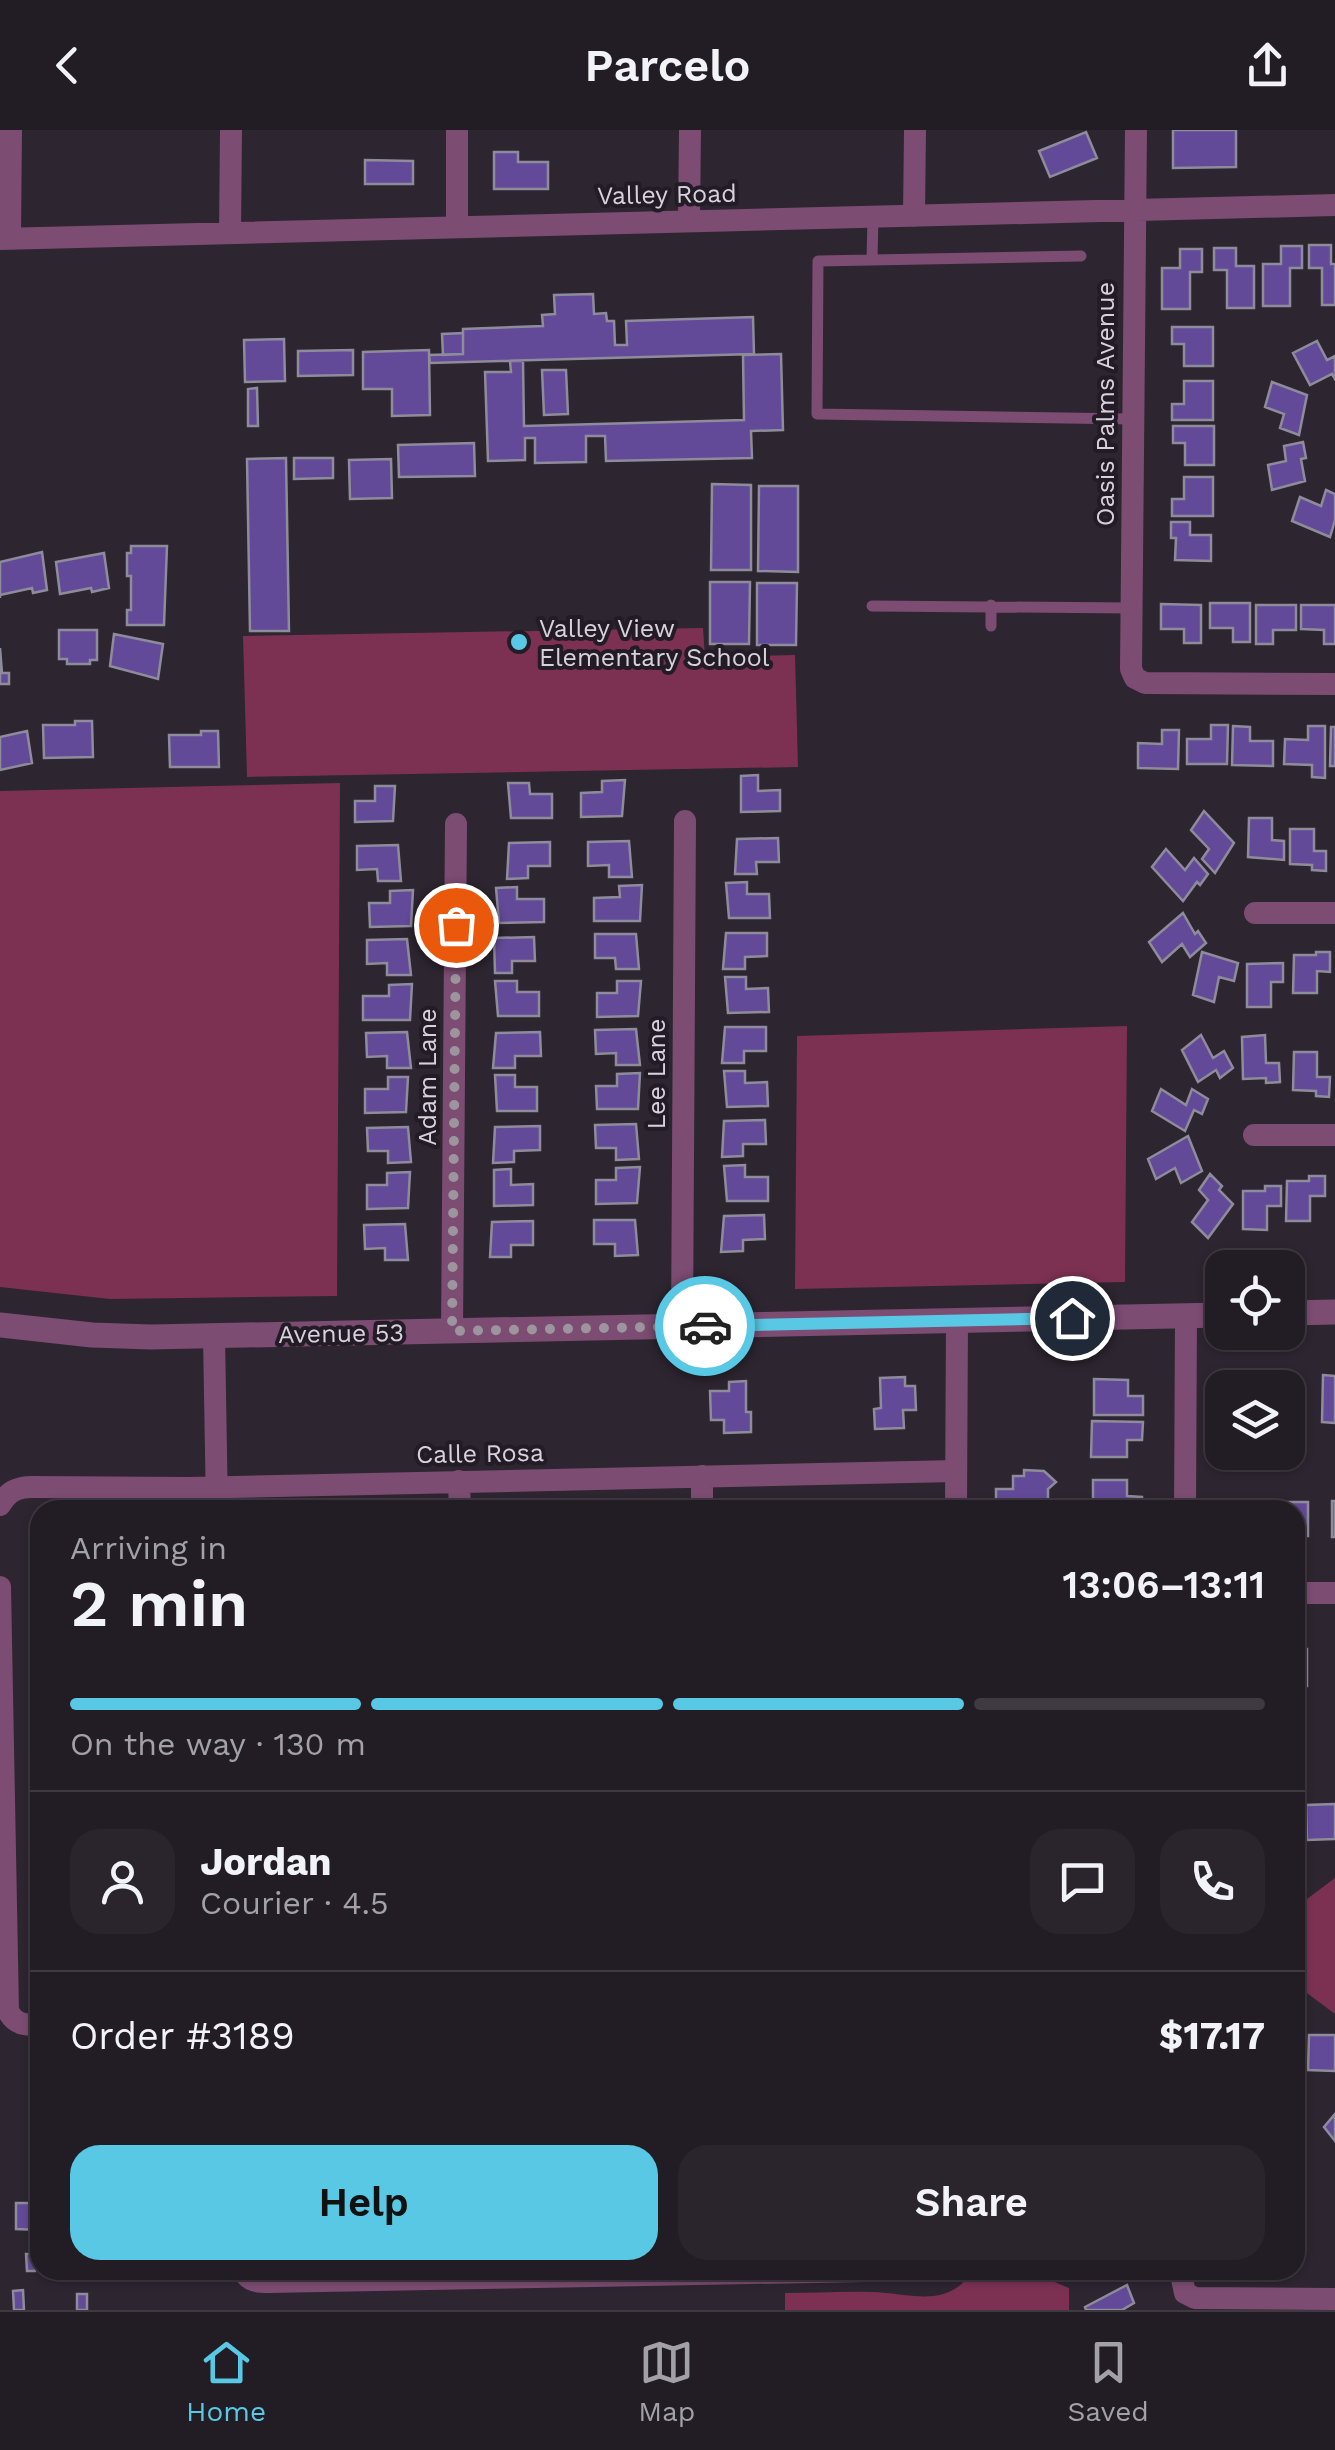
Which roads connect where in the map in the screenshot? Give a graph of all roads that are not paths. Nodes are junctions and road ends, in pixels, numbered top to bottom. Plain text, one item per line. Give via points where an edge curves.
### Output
1 (11, 130) edge
2 (231, 130) edge
3 (458, 130) edge
4 (690, 130) edge
5 (914, 130) edge
6 (1136, 130) edge
7 (1335, 205) edge
8 (1134, 210) junction
9 (873, 216) junction
10 (914, 216) junction
11 (689, 221) junction
12 (457, 227) junction
13 (230, 233) junction
14 (5, 239) edge
15 (1081, 256) dead end
16 (872, 260) junction
17 (1132, 419) junction
18 (872, 606) dead end
19 (991, 606) junction
20 (1131, 608) junction
21 (991, 626) dead end
22 (1335, 684) edge
23 (685, 820) dead end
24 (456, 824) dead end
25 (1255, 913) dead end
26 (1335, 913) edge
27 (1254, 1134) dead end
28 (1335, 1135) edge
29 (1335, 1312) edge
30 (1305, 1313) edge
31 (1205, 1315) edge
32 (1186, 1316) junction
33 (957, 1320) junction
34 (0, 1325) edge
35 (682, 1327) junction
36 (452, 1331) junction
37 (214, 1336) junction
38 (956, 1471) junction
39 (702, 1476) junction
40 (459, 1480) junction
41 (217, 1498) edge
42 (4, 1500) edge
43 (460, 1500) edge
44 (702, 1500) edge
45 (956, 1500) edge
46 (1185, 1500) edge
47 (0, 1588) edge
48 (1305, 1593) edge
49 (1335, 1593) edge
50 (30, 2025) edge
51 (264, 2280) edge
52 (321, 2280) edge
53 (1183, 2282) edge
54 (1335, 2298) edge

1 - 14 street
2 - 13 street
3 - 12 street
4 - 11 street
5 - 10 street
6 - 8 street, Oasis Palms Avenue
7 - 8 street, Valley Road
8 - 10 street, Valley Road
8 - 17 street, Oasis Palms Avenue
9 - 10 street, Valley Road
9 - 11 street, Valley Road
9 - 16 lane
11 - 12 street, Valley Road
12 - 13 street, Valley Road
13 - 14 street, Valley Road
15 - 16 lane
16 - 17 lane via 818,261 817,414
17 - 20 street, Oasis Palms Avenue
18 - 19 lane
19 - 20 lane
19 - 21 lane
20 - 22 street, Oasis Palms Avenue via 1131,669 1144,682
23 - 35 street, Lee Lane
24 - 36 street, Adam Lane
25 - 26 street
27 - 28 street
29 - 30 street
31 - 32 street, Avenue 53
32 - 33 street, Avenue 53
32 - 46 street
33 - 35 street, Avenue 53
33 - 38 street
34 - 37 street, Avenue 53 via 92,1335
35 - 36 street, Avenue 53
36 - 37 street, Avenue 53
37 - 41 street
38 - 39 street, Calle Rosa
38 - 45 street
39 - 40 street, Calle Rosa
39 - 44 street
40 - 41 street, Calle Rosa
40 - 43 street
41 - 42 street, Calle Rosa via 20,1487
47 - 50 street via 8,1997 12,2020
48 - 49 street
51 - 52 street
53 - 54 street via 1208,2298

